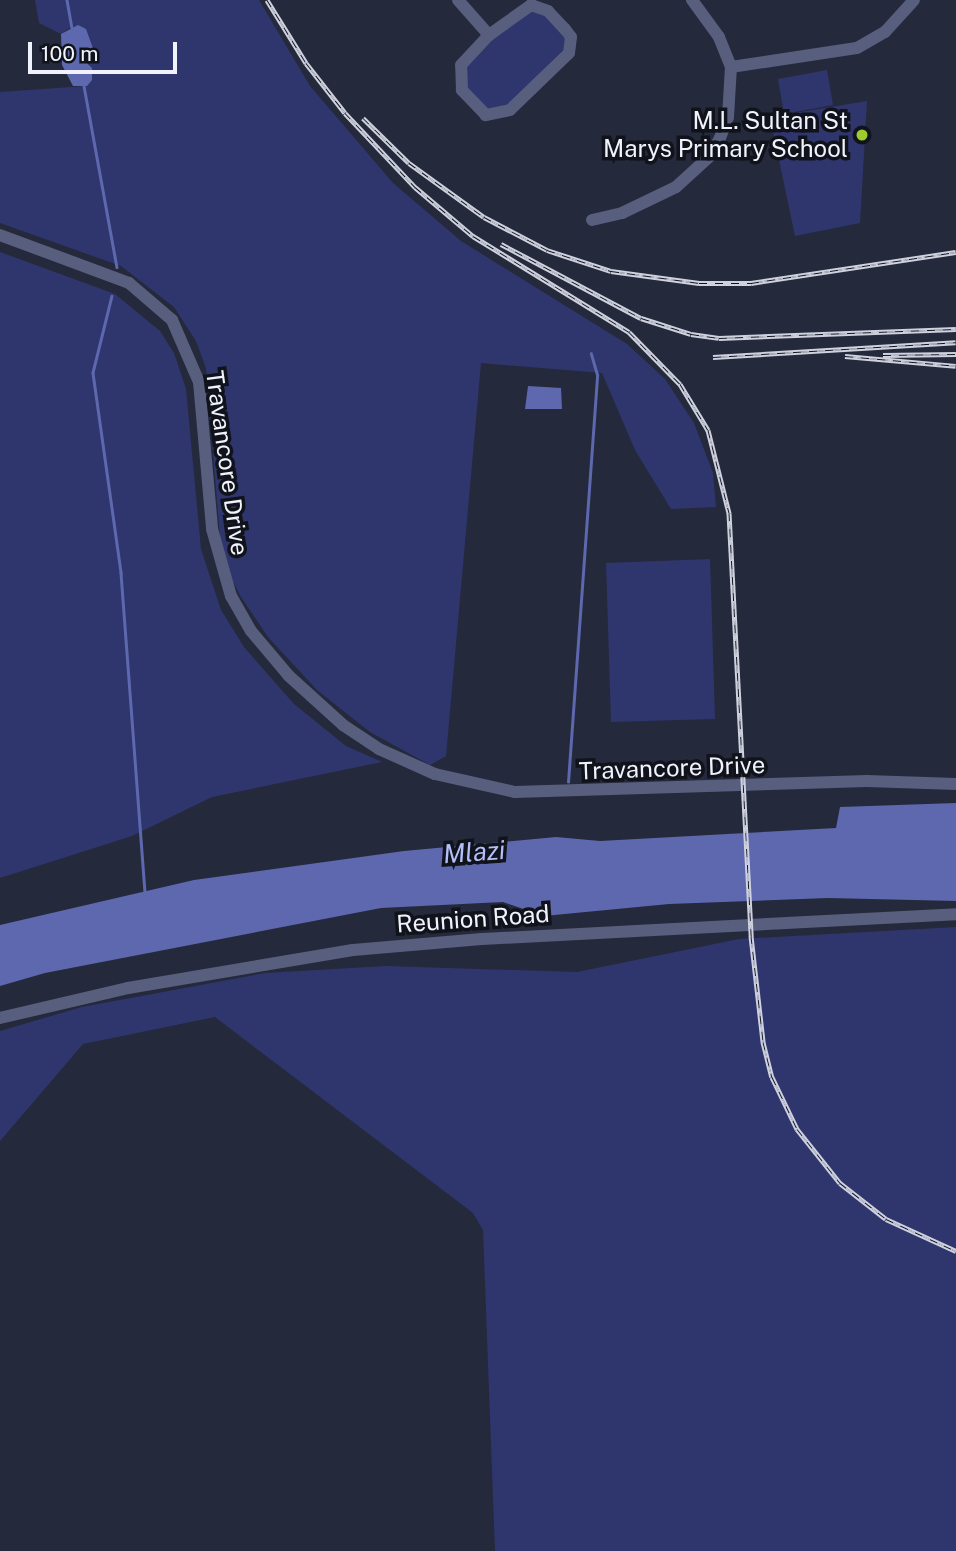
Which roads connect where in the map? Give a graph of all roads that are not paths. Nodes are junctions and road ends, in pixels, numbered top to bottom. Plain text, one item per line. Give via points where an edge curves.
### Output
1 (458, 0) edge
2 (692, 0) edge
3 (914, 0) edge
4 (489, 35) junction
5 (731, 67) junction
6 (592, 220) dead end
7 (0, 234) edge
8 (956, 785) edge
9 (956, 914) edge
10 (0, 1018) edge

1 - 4 street
2 - 5 street via 719,37
3 - 5 street via 885,32 857,48
4 - 4 street via 531,5 548,11 571,37 572,47 510,110 494,116 478,110 458,83 461,65
5 - 6 street via 728,117 710,156 676,187 622,213
7 - 8 street, Travancore Drive via 122,280 146,294 172,320 199,383 212,529 231,596 257,639 289,676 343,725 379,749 454,780 515,792 867,781
9 - 10 street, Reunion Road via 353,950 128,988

